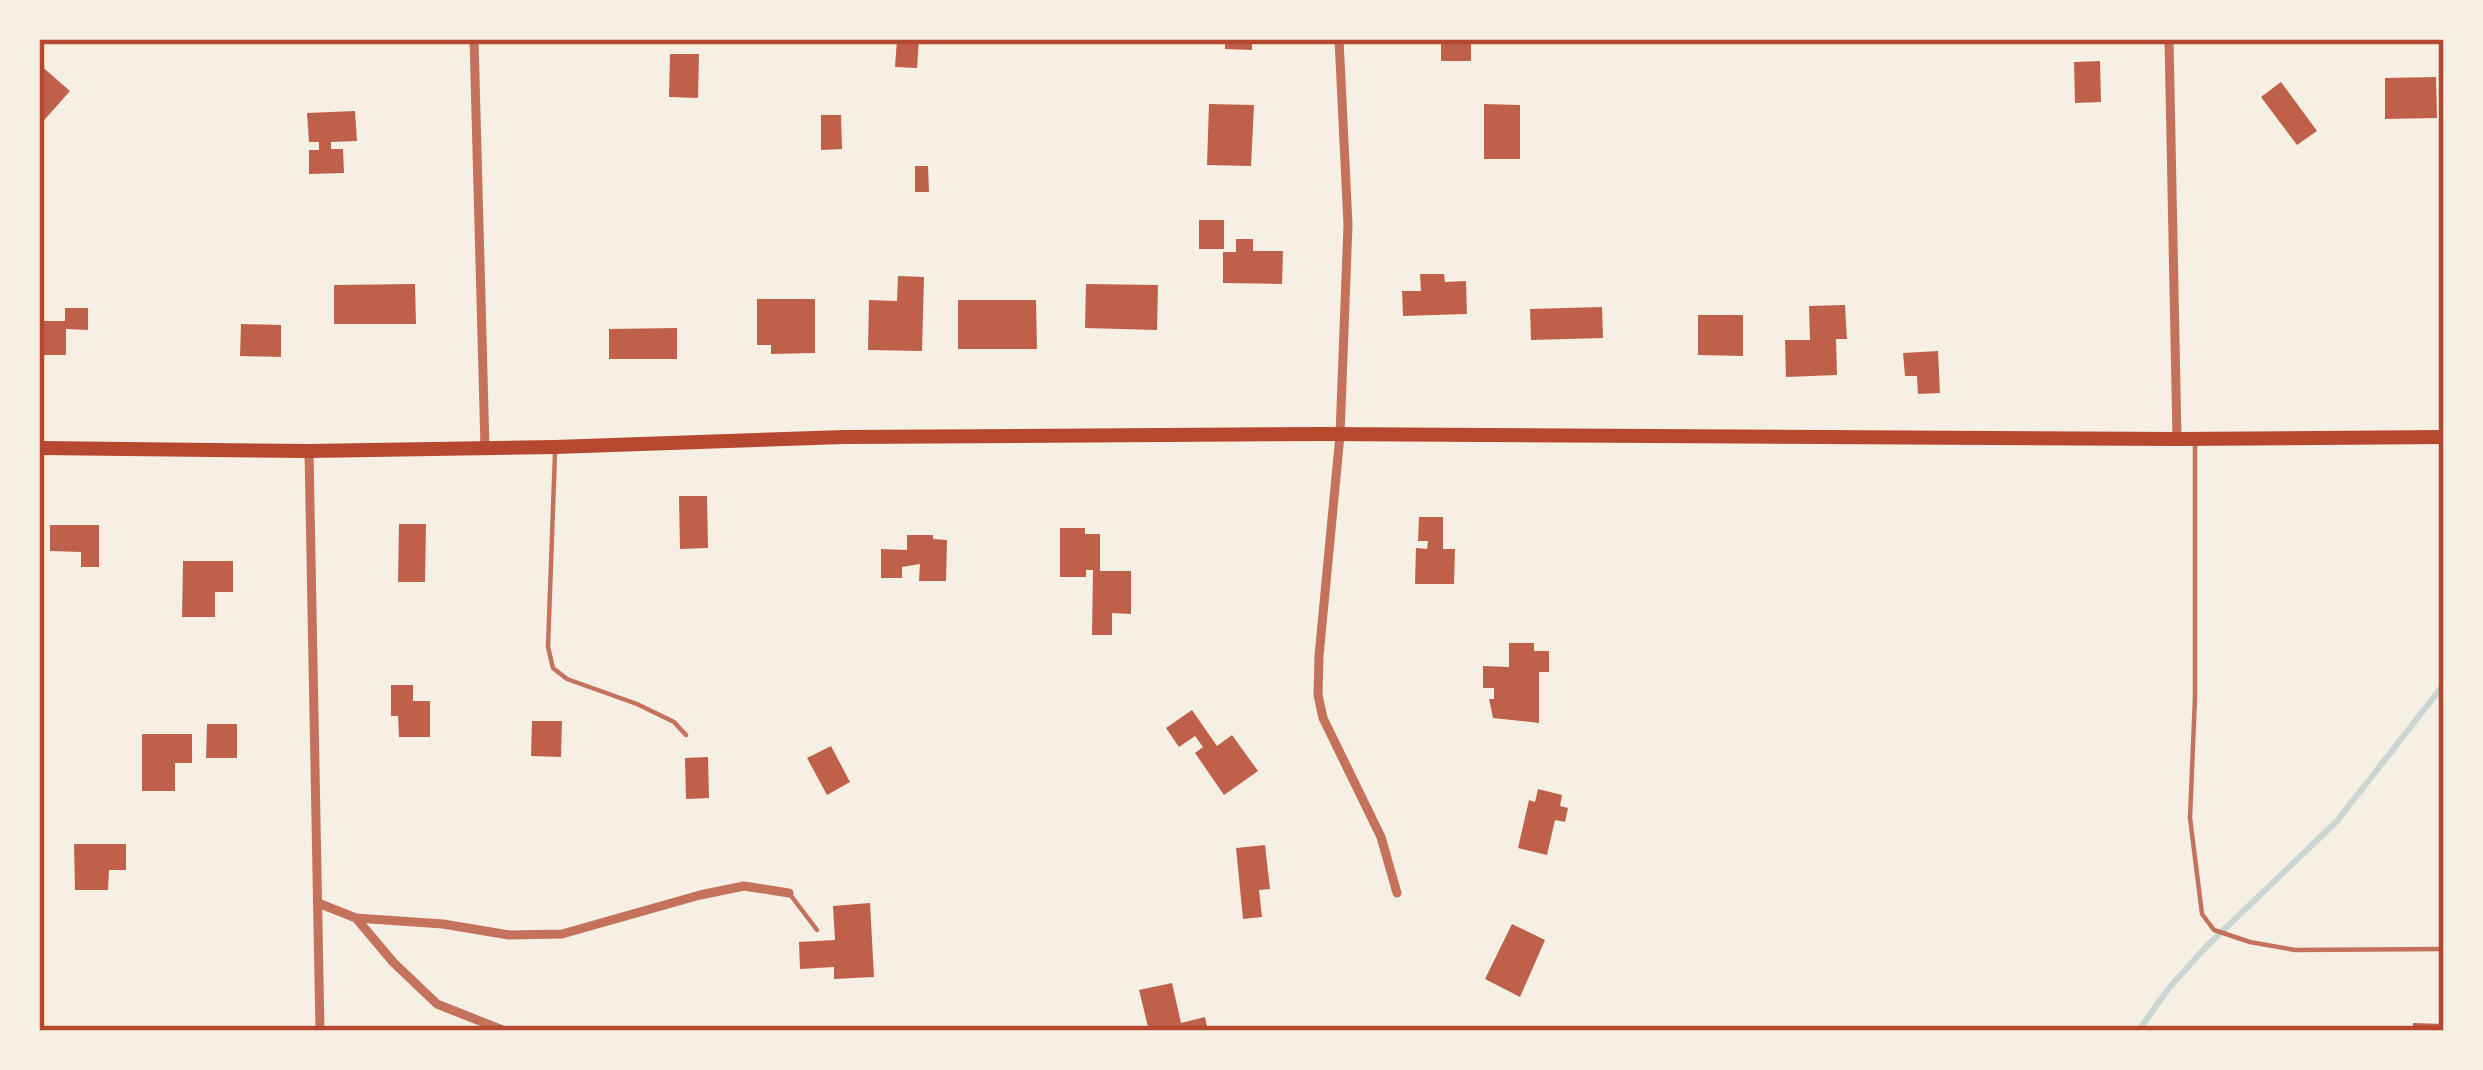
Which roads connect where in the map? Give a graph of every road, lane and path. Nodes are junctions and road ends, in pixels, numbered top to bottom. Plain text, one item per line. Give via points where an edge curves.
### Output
1 (474, 39) edge
2 (1339, 39) edge
3 (2169, 39) edge
4 (1340, 435) junction
5 (2444, 437) edge
6 (2195, 439) junction
7 (2177, 440) junction
8 (556, 447) junction
9 (39, 448) edge
10 (485, 448) junction
11 (309, 451) junction
12 (686, 735) dead end
13 (1397, 892) dead end
14 (789, 893) joint
15 (318, 903) junction
16 (356, 918) junction
17 (818, 930) dead end
18 (2444, 949) edge
19 (320, 1031) edge
20 (505, 1031) edge

1 - 10 street
2 - 4 street via 1348,225
3 - 7 street
4 - 7 main road
4 - 8 main road
4 - 13 street via 1318,695
5 - 6 main road
6 - 7 main road
6 - 18 lane via 2190,818 2201,914 2214,930 2295,950
8 - 10 main road
8 - 12 lane via 553,668 674,722
9 - 11 main road
10 - 11 main road
11 - 15 street
14 - 16 street via 744,886 562,934
14 - 17 lane
15 - 16 street
15 - 19 street
16 - 20 street via 437,1004

